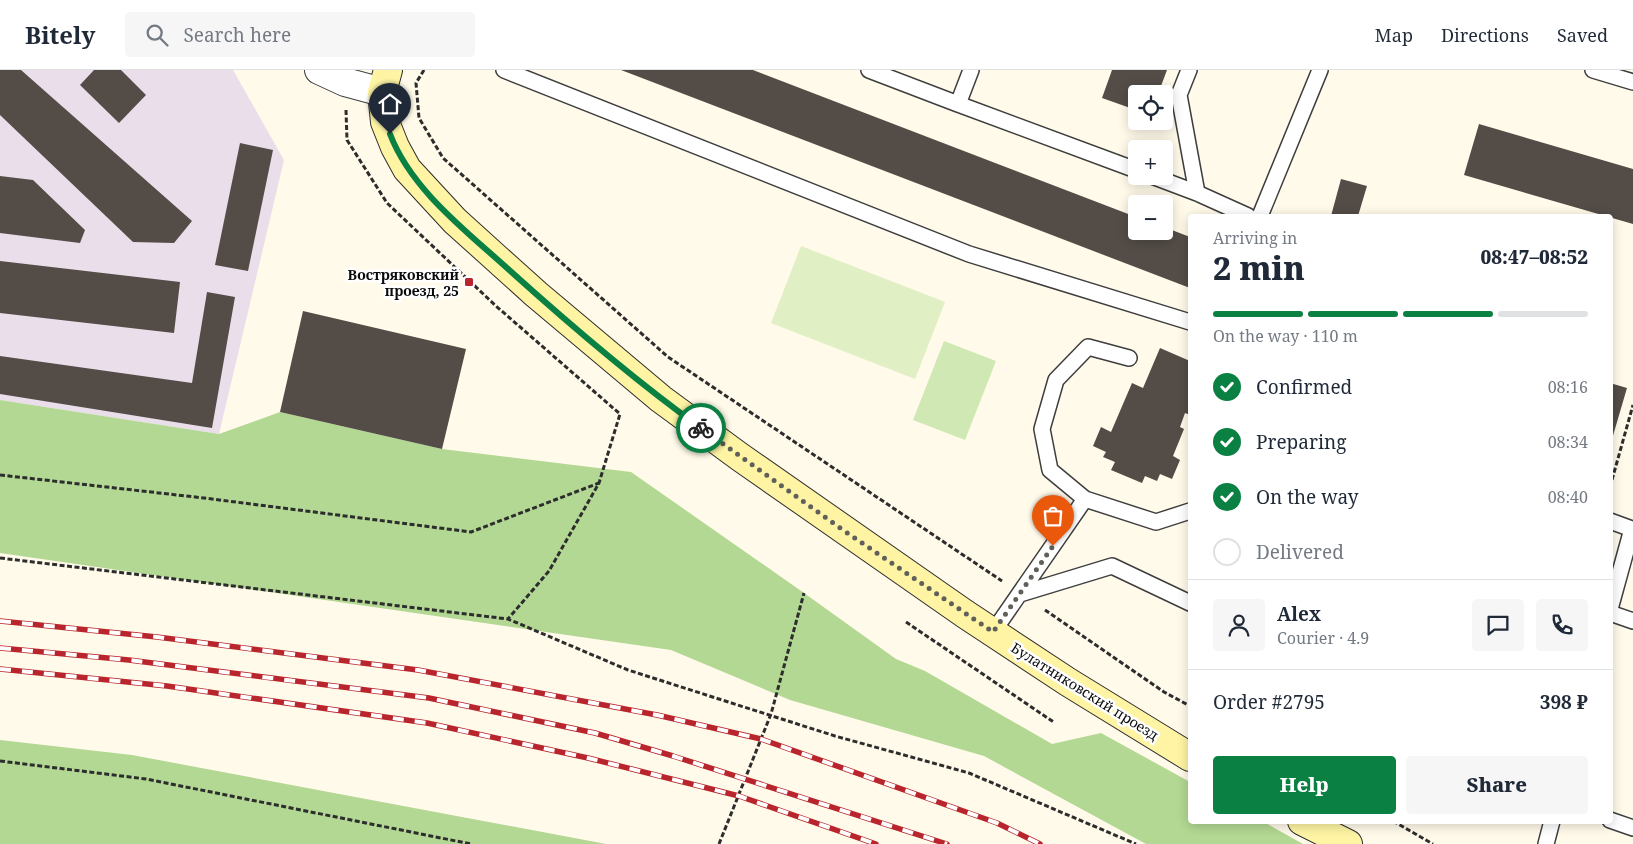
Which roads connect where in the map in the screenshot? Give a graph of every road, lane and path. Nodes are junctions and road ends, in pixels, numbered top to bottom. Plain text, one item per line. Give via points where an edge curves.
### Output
1 (319, 70) edge
2 (424, 70) edge
3 (504, 70) edge
4 (869, 70) edge
5 (971, 70) edge
6 (1189, 70) edge
7 (1320, 70) edge
8 (1593, 70) edge
9 (385, 81) edge
10 (345, 82) junction
11 (1633, 82) edge
12 (958, 104) junction
13 (1128, 167) edge
14 (1173, 184) edge
15 (1197, 193) junction
16 (1244, 214) edge
17 (1261, 214) edge
18 (1188, 321) edge
19 (1129, 358) dead end
20 (1633, 405) edge
21 (0, 475) edge
22 (1613, 477) edge
23 (600, 483) junction
24 (1085, 498) junction
25 (1188, 513) edge
26 (1613, 522) edge
27 (0, 558) edge
28 (804, 593) dead end
29 (1020, 594) junction
30 (1613, 600) edge
31 (1188, 602) edge
32 (1613, 612) edge
33 (508, 619) junction
34 (1633, 621) edge
35 (906, 622) dead end
36 (993, 632) junction
37 (1188, 705) edge
38 (771, 714) junction
39 (1055, 723) dead end
40 (1188, 756) edge
41 (0, 761) edge
42 (1613, 821) edge
43 (1308, 824) edge
44 (1398, 824) edge
45 (1551, 824) edge
46 (1633, 828) edge
47 (472, 844) edge
48 (719, 844) edge
49 (1136, 844) edge
50 (1348, 844) edge
51 (1433, 844) edge
52 (1546, 844) edge

1 - 10 street
2 - 29 path via 416,83 419,118 443,158 668,357
3 - 18 lane via 969,254
4 - 12 lane
5 - 12 lane
6 - 15 lane via 1179,96
7 - 17 lane
8 - 11 lane
9 - 10 street
9 - 36 street, Булатниковский проезд via 385,122 395,147 407,168 454,221 661,399 843,530
10 - 23 path via 347,140 387,203 496,306 620,414
12 - 13 lane
14 - 15 lane
15 - 16 lane
19 - 24 lane via 1088,347 1056,380 1042,429 1050,470
20 - 22 path
21 - 23 path via 471,532
23 - 33 path via 550,571
24 - 25 lane via 1156,522
24 - 29 lane
26 - 30 lane via 1632,529
27 - 33 path
28 - 38 path
29 - 31 lane via 1112,566
29 - 36 lane
29 - 37 path
32 - 34 lane
33 - 38 path via 628,670
35 - 39 path
36 - 40 street, Булатниковский проезд
38 - 48 path
38 - 49 path via 836,736 969,773
41 - 47 path via 146,779
42 - 46 lane
43 - 50 street
44 - 51 path
45 - 52 lane

